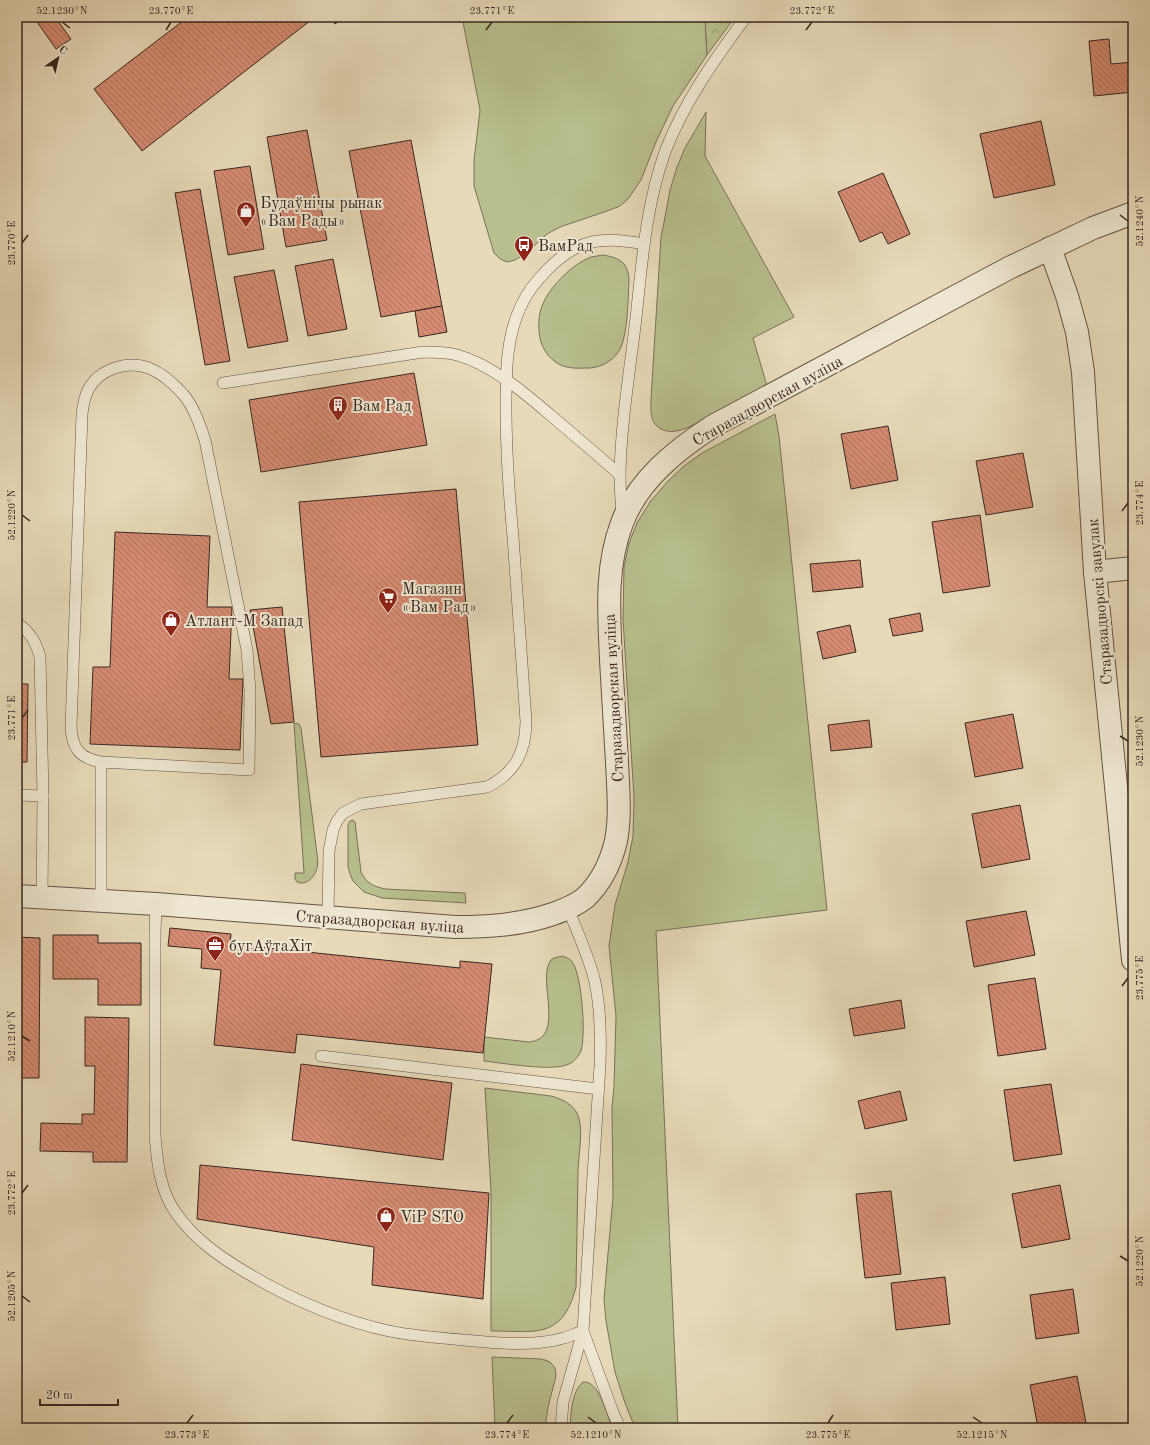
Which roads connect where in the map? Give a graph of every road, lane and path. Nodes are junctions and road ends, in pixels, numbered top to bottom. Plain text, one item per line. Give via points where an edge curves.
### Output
1 (746, 17) edge
2 (1133, 212) edge
3 (644, 244) junction
4 (1050, 248) junction
5 (506, 380) junction
6 (223, 383) dead end
7 (620, 475) junction
8 (622, 521) junction
9 (1133, 568) edge
10 (1095, 572) junction
11 (17, 623) edge
12 (101, 762) junction
13 (17, 795) edge
14 (43, 796) junction
15 (17, 896) edge
16 (42, 897) junction
17 (101, 900) junction
18 (156, 904) junction
19 (568, 909) junction
20 (328, 917) junction
21 (1133, 960) edge
22 (321, 1056) dead end
23 (598, 1089) junction
24 (583, 1331) junction
25 (561, 1428) edge
26 (620, 1428) edge

1 - 3 lane via 701,79 676,127 657,177
2 - 4 street, Старазадворская вуліца
3 - 5 lane via 607,239 592,241 577,247 551,266 520,306 511,336
3 - 7 lane
4 - 8 street, Старазадворская вуліца via 713,426 664,462 642,488
4 - 10 street, Старазадворскі завулак via 1077,332 1083,372
5 - 6 lane via 457,355 424,352
5 - 7 lane
5 - 20 lane via 509,495 526,721 524,745 507,775 487,786 361,804 343,813 330,840
7 - 8 lane
8 - 19 street, Старазадворская вуліца via 612,557 609,592 619,802 616,840 609,863 598,883 584,899
9 - 10 street
10 - 21 street, Старазадворскі завулак
11 - 14 lane via 32,635 40,657
12 - 12 lane via 249,770 250,691 247,650 205,440 184,395 150,368 138,365 113,368 98,378 88,390 82,414 71,727 73,742 81,755
12 - 17 lane
13 - 14 lane
14 - 16 lane
15 - 16 street, Старазадворская вуліца
16 - 17 street, Старазадворская вуліца
17 - 18 street, Старазадворская вуліца
18 - 20 street, Старазадворская вуліца
18 - 24 lane via 155,1135 163,1188 175,1212 191,1233 237,1267 291,1296 326,1312 390,1331 491,1343 543,1342
19 - 20 street, Старазадворская вуліца via 513,924 476,927
19 - 23 lane via 590,965 598,1002
22 - 23 lane
23 - 24 lane
24 - 25 lane via 563,1402
24 - 26 lane

